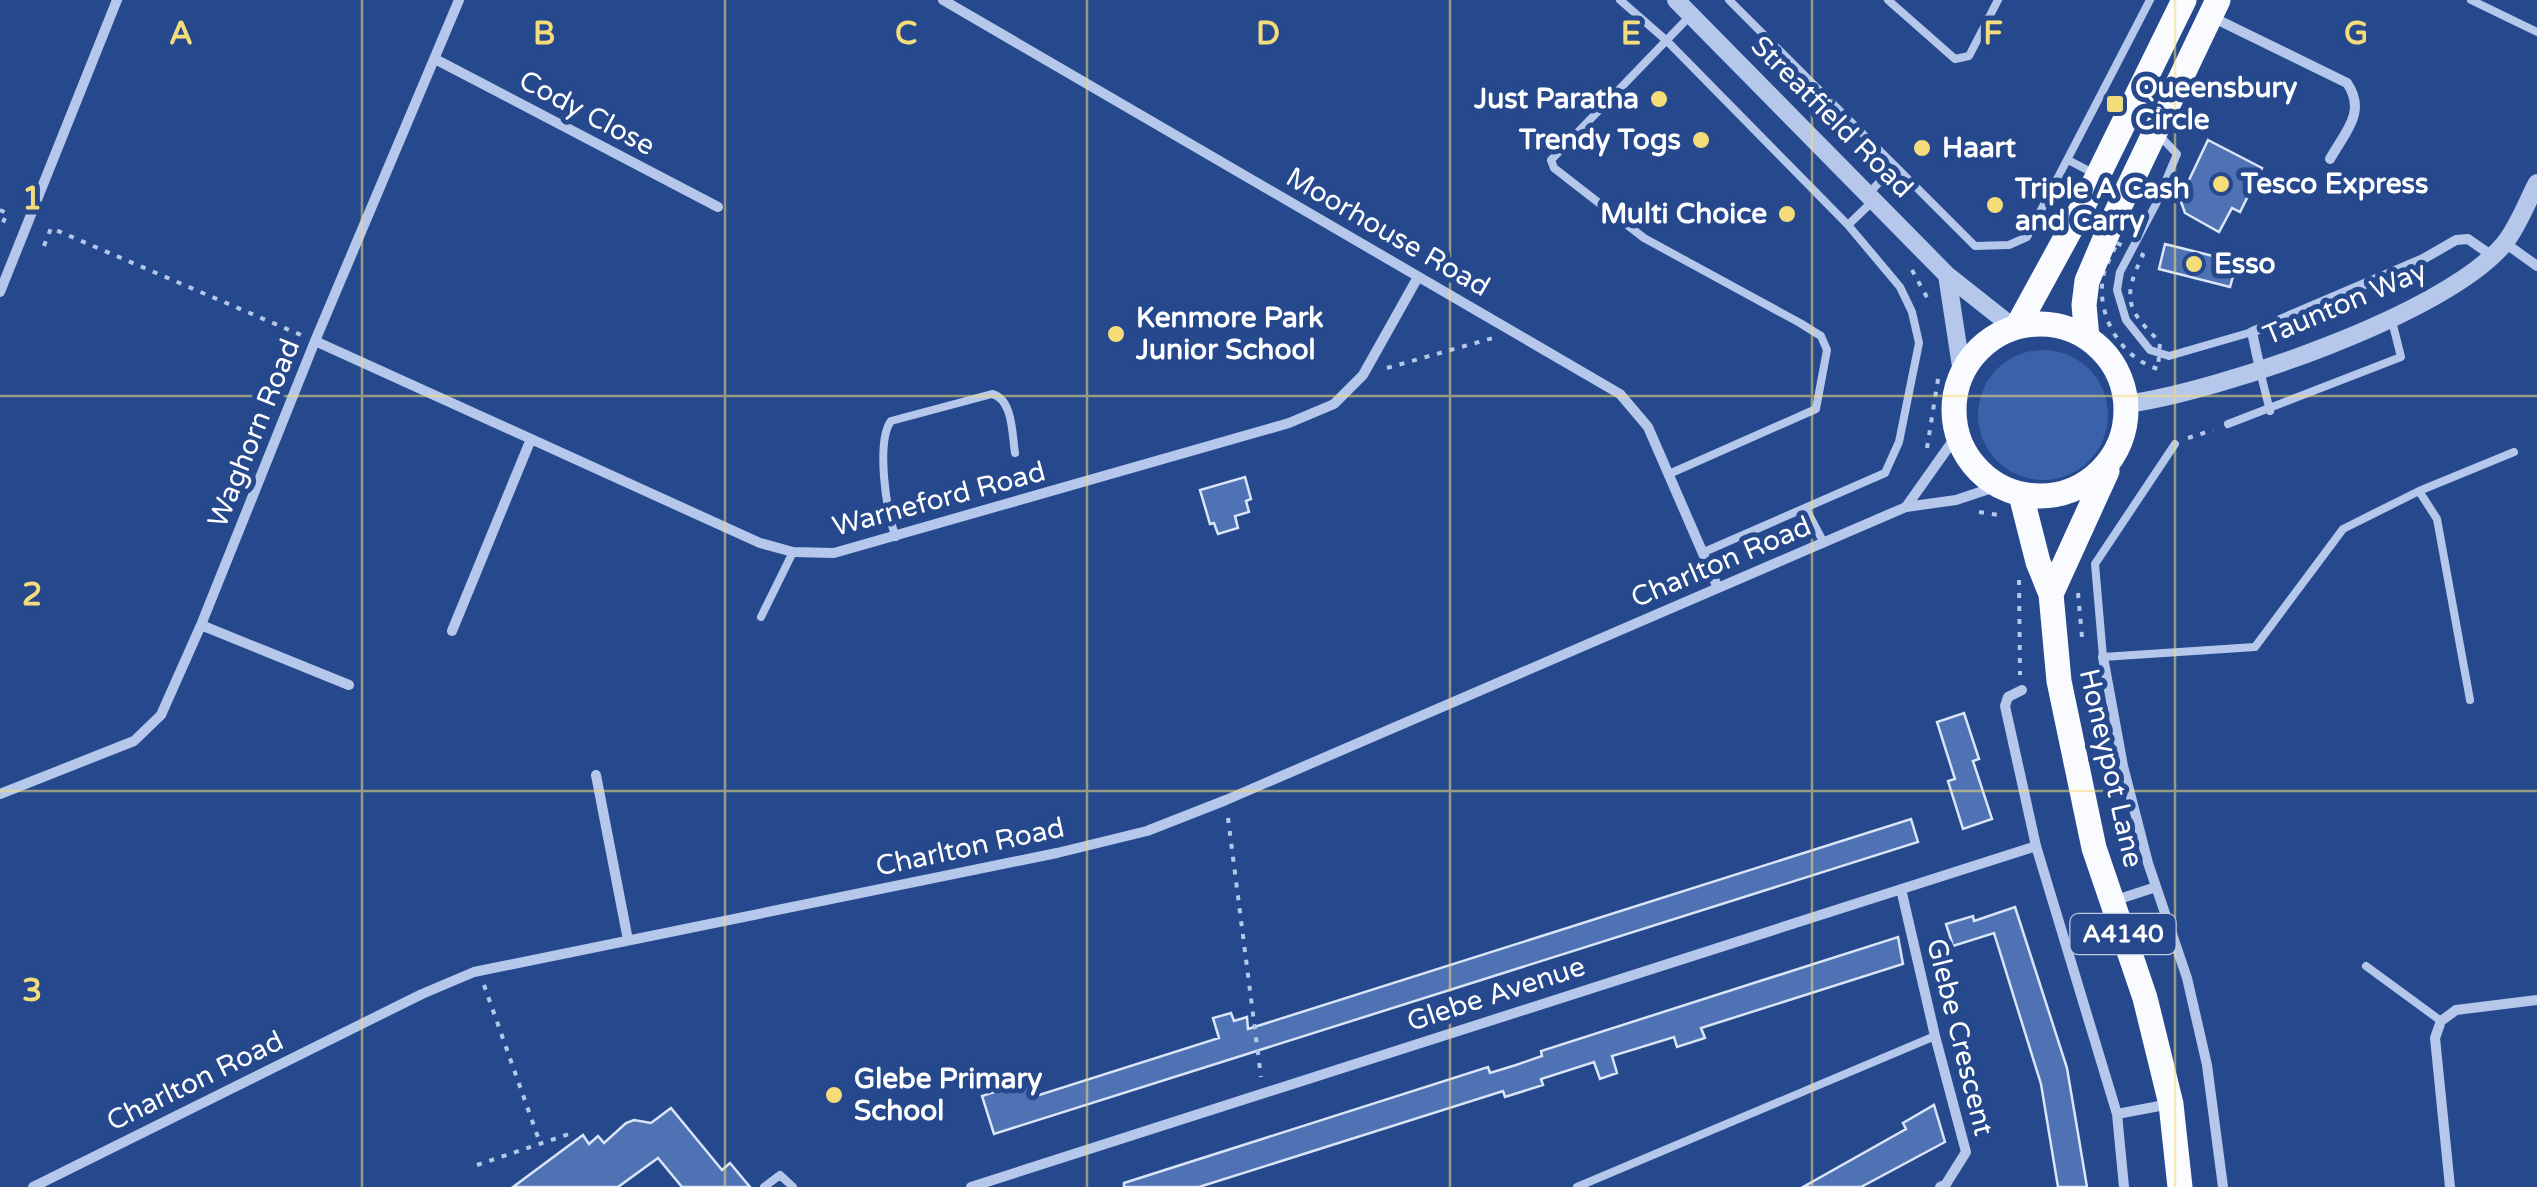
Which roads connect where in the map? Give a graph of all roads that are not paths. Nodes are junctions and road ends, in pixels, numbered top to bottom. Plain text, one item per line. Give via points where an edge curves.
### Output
1 (117, 0) edge
2 (459, 0) edge
3 (942, 0) edge
4 (1620, 0) edge
5 (1676, 0) edge
6 (1729, 0) edge
7 (1888, 0) edge
8 (1998, 0) edge
9 (2150, 0) edge
10 (2184, 0) edge
11 (2471, 0) edge
12 (2214, 8) edge
13 (1692, 14) junction
14 (2537, 32) edge
15 (1667, 41) junction
16 (435, 59) junction
17 (2156, 132) junction
18 (2330, 159) dead end
19 (2068, 160) junction
20 (1894, 166) junction
21 (2098, 175) junction
22 (2537, 183) edge
23 (1871, 197) junction
24 (718, 207) dead end
25 (1848, 224) junction
26 (2498, 249) junction
27 (2537, 266) edge
28 (1947, 275) junction
29 (1418, 276) junction
30 (0, 292) edge
31 (2392, 318) junction
32 (2016, 327) junction
33 (2252, 332) junction
34 (2087, 338) junction
35 (315, 341) junction
36 (2260, 370) junction
37 (1962, 374) junction
38 (2127, 404) junction
39 (2270, 410) junction
40 (2228, 424) road end
41 (1957, 435) junction
42 (531, 438) junction
43 (2175, 444) road end
44 (2514, 452) dead end
45 (1015, 453) dead end
46 (2111, 461) junction
47 (1670, 474) junction
48 (2009, 490) junction
49 (2420, 490) junction
50 (1906, 507) junction
51 (1806, 509) junction
52 (896, 537) junction
53 (1824, 542) junction
54 (793, 552) junction
55 (1704, 552) junction
56 (1718, 588) junction
57 (2051, 594) junction
58 (761, 617) dead end
59 (202, 625) junction
60 (452, 631) dead end
61 (2103, 657) junction
62 (349, 685) dead end
63 (2022, 690) road end
64 (2470, 700) dead end
65 (596, 775) dead end
66 (0, 794) edge
67 (2036, 846) junction
68 (2156, 887) junction
69 (1901, 889) junction
70 (2112, 902) junction
71 (628, 940) junction
72 (2366, 966) dead end
73 (2537, 1000) edge
74 (2441, 1021) junction
75 (1935, 1036) junction
76 (2171, 1104) junction
77 (2117, 1114) junction
78 (33, 1187) edge
79 (764, 1187) edge
80 (793, 1187) edge
81 (971, 1187) edge
82 (1577, 1187) edge
83 (1940, 1187) edge
84 (2124, 1187) edge
85 (2180, 1187) edge
86 (2223, 1187) edge
87 (2450, 1187) edge

1 - 30 street
2 - 16 street, Waghorn Road
3 - 29 street, Moorhouse Road
4 - 15 lane
5 - 13 street, Streatfield Road
6 - 20 lane
7 - 8 lane via 1955,58 1969,56
9 - 19 lane
10 - 21 main road
11 - 14 lane
12 - 17 main road
12 - 18 street via 2348,83 2357,112
13 - 15 lane
13 - 23 street, Streatfield Road
15 - 25 lane
15 - 47 lane via 1551,160 1554,168 1644,238 1821,336 1827,350 1816,409
16 - 24 street, Cody Close
16 - 35 street, Waghorn Road
17 - 33 lane via 2178,154 2120,272 2120,306 2141,342 2159,355
17 - 34 main road via 2087,281
19 - 20 lane via 2027,237 2009,245 1975,246
19 - 21 lane
20 - 23 lane
21 - 32 main road
22 - 26 street, Taunton Way
23 - 25 lane
23 - 28 street, Streatfield Road
25 - 51 lane via 1900,287 1919,343 1885,473
26 - 27 street
26 - 31 street, Taunton Way via 2452,287
26 - 33 street via 2456,240
28 - 32 street, Streatfield Road
28 - 37 street
29 - 47 street, Moorhouse Road via 1620,394 1648,427
29 - 52 street, Warneford Road via 1363,375 1334,404
31 - 36 street, Taunton Way
31 - 39 lane via 2401,357
32 - 34 main road via 2065,327
32 - 37 main road via 1987,342
33 - 36 street
34 - 38 main road via 2109,358
35 - 42 street, Warneford Road
35 - 59 street, Waghorn Road
36 - 38 street, Taunton Way
36 - 39 lane
37 - 41 main road via 1955,393
38 - 46 main road via 2123,438
39 - 40 lane
41 - 48 main road via 1980,472
41 - 50 street
42 - 54 street, Warneford Road
42 - 60 street
43 - 61 lane via 2094,564
44 - 49 lane
45 - 52 lane via 1001,396 891,421 885,458 888,518
46 - 48 main road via 2071,492 2050,497
46 - 57 main road, Honeypot Lane / A4140
47 - 55 street, Moorhouse Road
48 - 50 street, Charlton Road
48 - 57 main road, Honeypot Lane / A4140
49 - 61 lane via 2343,530 2255,647
49 - 64 lane via 2437,519
50 - 53 street, Charlton Road
51 - 53 lane
51 - 55 lane
52 - 54 street, Warneford Road via 834,553
53 - 56 street, Charlton Road
54 - 58 lane
55 - 56 street, Moorhouse Road
56 - 71 street, Charlton Road via 1147,830
57 - 70 main road, Honeypot Lane / A4140 via 2059,682
59 - 62 street
59 - 66 street, Waghorn Road via 161,715 134,740
61 - 68 street
63 - 67 street via 2008,696 2005,706
65 - 71 street
67 - 69 street, Glebe Avenue
67 - 77 street
68 - 70 street
68 - 86 street via 2203,1047
69 - 75 street, Glebe Crescent
69 - 81 street, Glebe Avenue
70 - 76 main road, Honeypot Lane / A4140
71 - 78 street, Charlton Road via 480,971 422,994
72 - 74 lane
73 - 74 street via 2456,1010
74 - 87 street via 2435,1038
75 - 82 lane
75 - 83 street, Glebe Crescent via 1966,1152
76 - 77 street
76 - 85 main road, Honeypot Lane / A4140
77 - 84 street
79 - 80 lane via 780,1175

